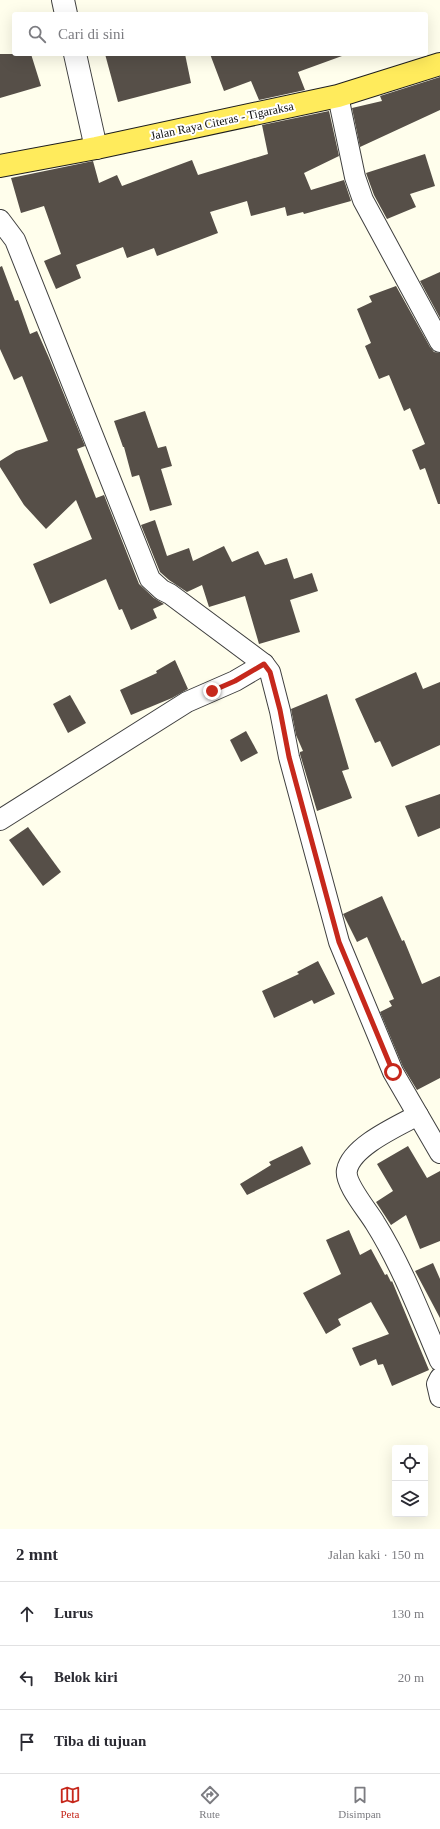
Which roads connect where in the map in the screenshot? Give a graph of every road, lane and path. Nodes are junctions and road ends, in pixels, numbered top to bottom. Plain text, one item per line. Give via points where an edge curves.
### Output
1 (63, 0) edge
2 (66, 12) edge
3 (75, 56) edge
4 (440, 64) edge
5 (338, 96) junction
6 (96, 148) junction
7 (0, 166) edge
8 (0, 220) edge
9 (437, 330) edge
10 (264, 664) junction
11 (0, 820) edge
12 (418, 1115) junction
13 (440, 1153) edge
14 (440, 1361) edge
15 (440, 1378) edge
16 (440, 1397) edge

1 - 2 street
3 - 6 street
4 - 5 main road, Jalan Raya Citeras - Tigaraksa
5 - 6 main road, Jalan Raya Citeras - Tigaraksa
5 - 9 street via 355,177 363,200
6 - 7 main road, Jalan Raya Citeras - Tigaraksa
8 - 10 street via 15,240 150,579
10 - 11 street via 235,681 187,702
10 - 12 street via 272,678 289,757 339,942 393,1072
12 - 13 street
12 - 14 street via 365,1146 352,1159 347,1171 358,1200 386,1239 402,1270
15 - 16 street via 437,1384

